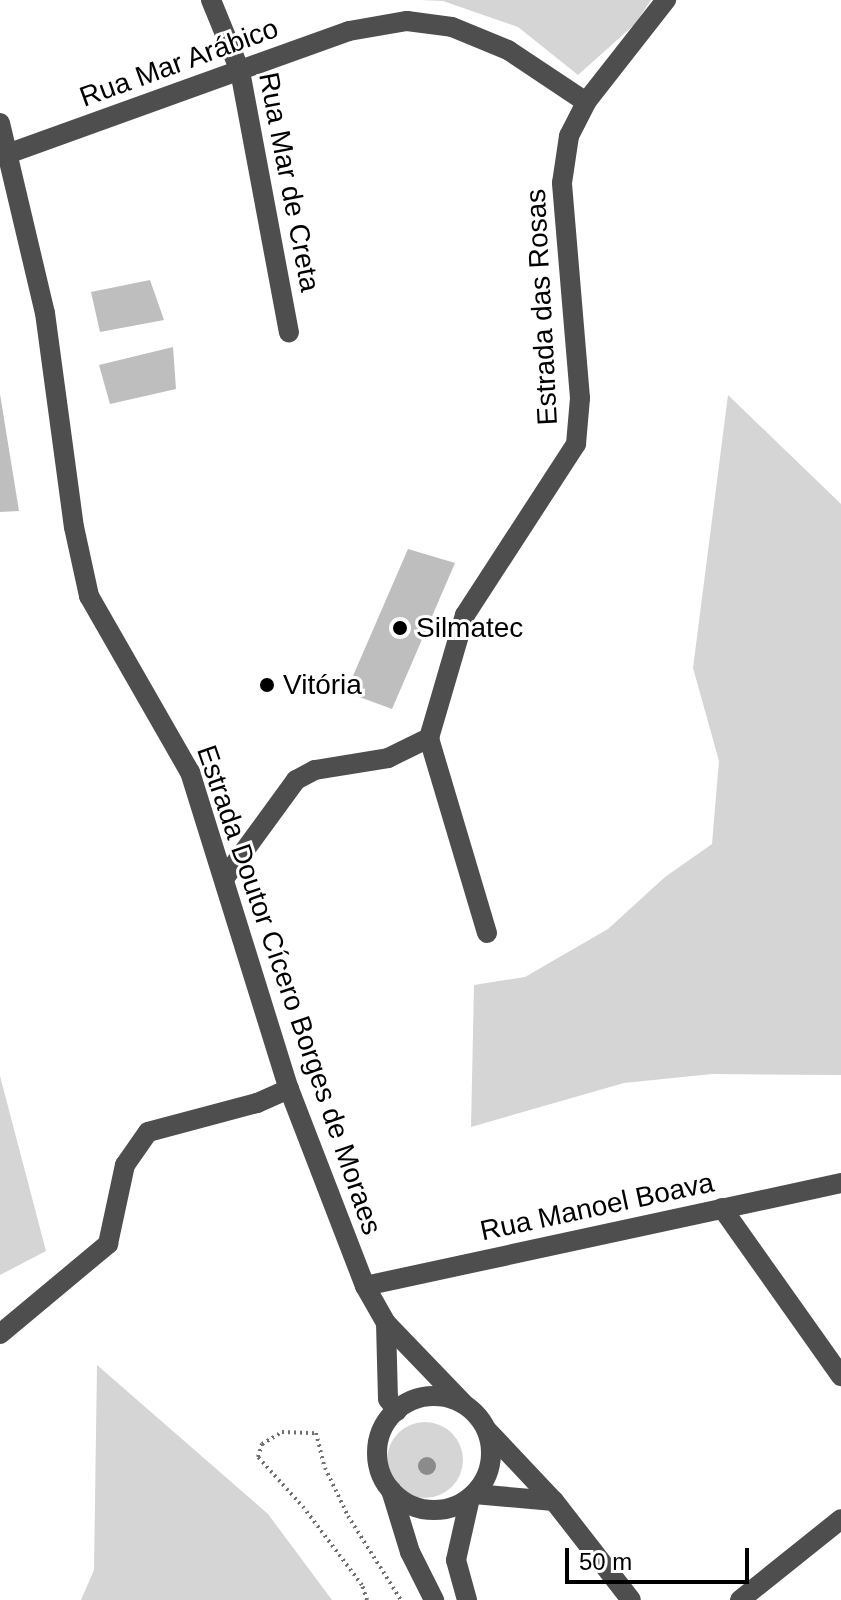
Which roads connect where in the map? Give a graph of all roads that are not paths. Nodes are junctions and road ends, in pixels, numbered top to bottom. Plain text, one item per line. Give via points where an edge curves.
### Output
1 (211, 0) edge
2 (666, 0) edge
3 (240, 71) junction
4 (586, 102) junction
5 (0, 123) edge
6 (10, 153) junction
7 (289, 332) dead end
8 (429, 738) junction
9 (226, 876) junction
10 (487, 933) dead end
11 (289, 1089) junction
12 (841, 1183) edge
13 (722, 1208) junction
14 (365, 1286) junction
15 (386, 1323) junction
16 (0, 1334) edge
17 (841, 1376) edge
18 (463, 1403) junction
19 (397, 1411) junction
20 (487, 1430) junction
21 (391, 1490) junction
22 (472, 1496) junction
23 (554, 1501) junction
24 (841, 1519) edge
25 (434, 1600) edge
26 (467, 1600) edge
27 (631, 1600) edge
28 (740, 1600) edge

1 - 3 street, Rua Mar de Creta
2 - 4 street, Estrada das Rosas
3 - 4 street, Rua Mar Arábico via 349,31 407,21 452,27 508,50
3 - 6 street, Rua Mar Arábico
3 - 7 street, Rua Mar de Creta
4 - 8 street, Estrada das Rosas via 569,136 562,183 580,398 576,444 465,615
5 - 6 street, Estrada Doutor Cícero Borges de Moraes
6 - 9 street, Estrada Doutor Cícero Borges de Moraes via 45,313 82,574 103,626 190,772
8 - 9 street via 388,758 315,770 296,780
8 - 10 street
9 - 11 street, Estrada Doutor Cícero Borges de Moraes
11 - 14 street, Estrada Doutor Cícero Borges de Moraes
11 - 16 street via 257,1103 148,1132 125,1165 108,1244
12 - 13 street, Rua Manoel Boava
13 - 14 street, Rua Manoel Boava
13 - 17 street
14 - 15 street, Estrada Doutor Cícero Borges de Moraes
15 - 18 street, Estrada Doutor Cícero Borges de Moraes
15 - 19 street, Estrada Doutor Cícero Borges de Moraes via 388,1399
18 - 19 street via 428,1396
18 - 20 street
19 - 21 street via 378,1440 379,1466
20 - 22 street via 490,1464
20 - 23 street
21 - 22 street via 420,1509 446,1509
21 - 25 street via 410,1552
22 - 23 street
22 - 26 street via 456,1560
23 - 27 street
24 - 28 street

